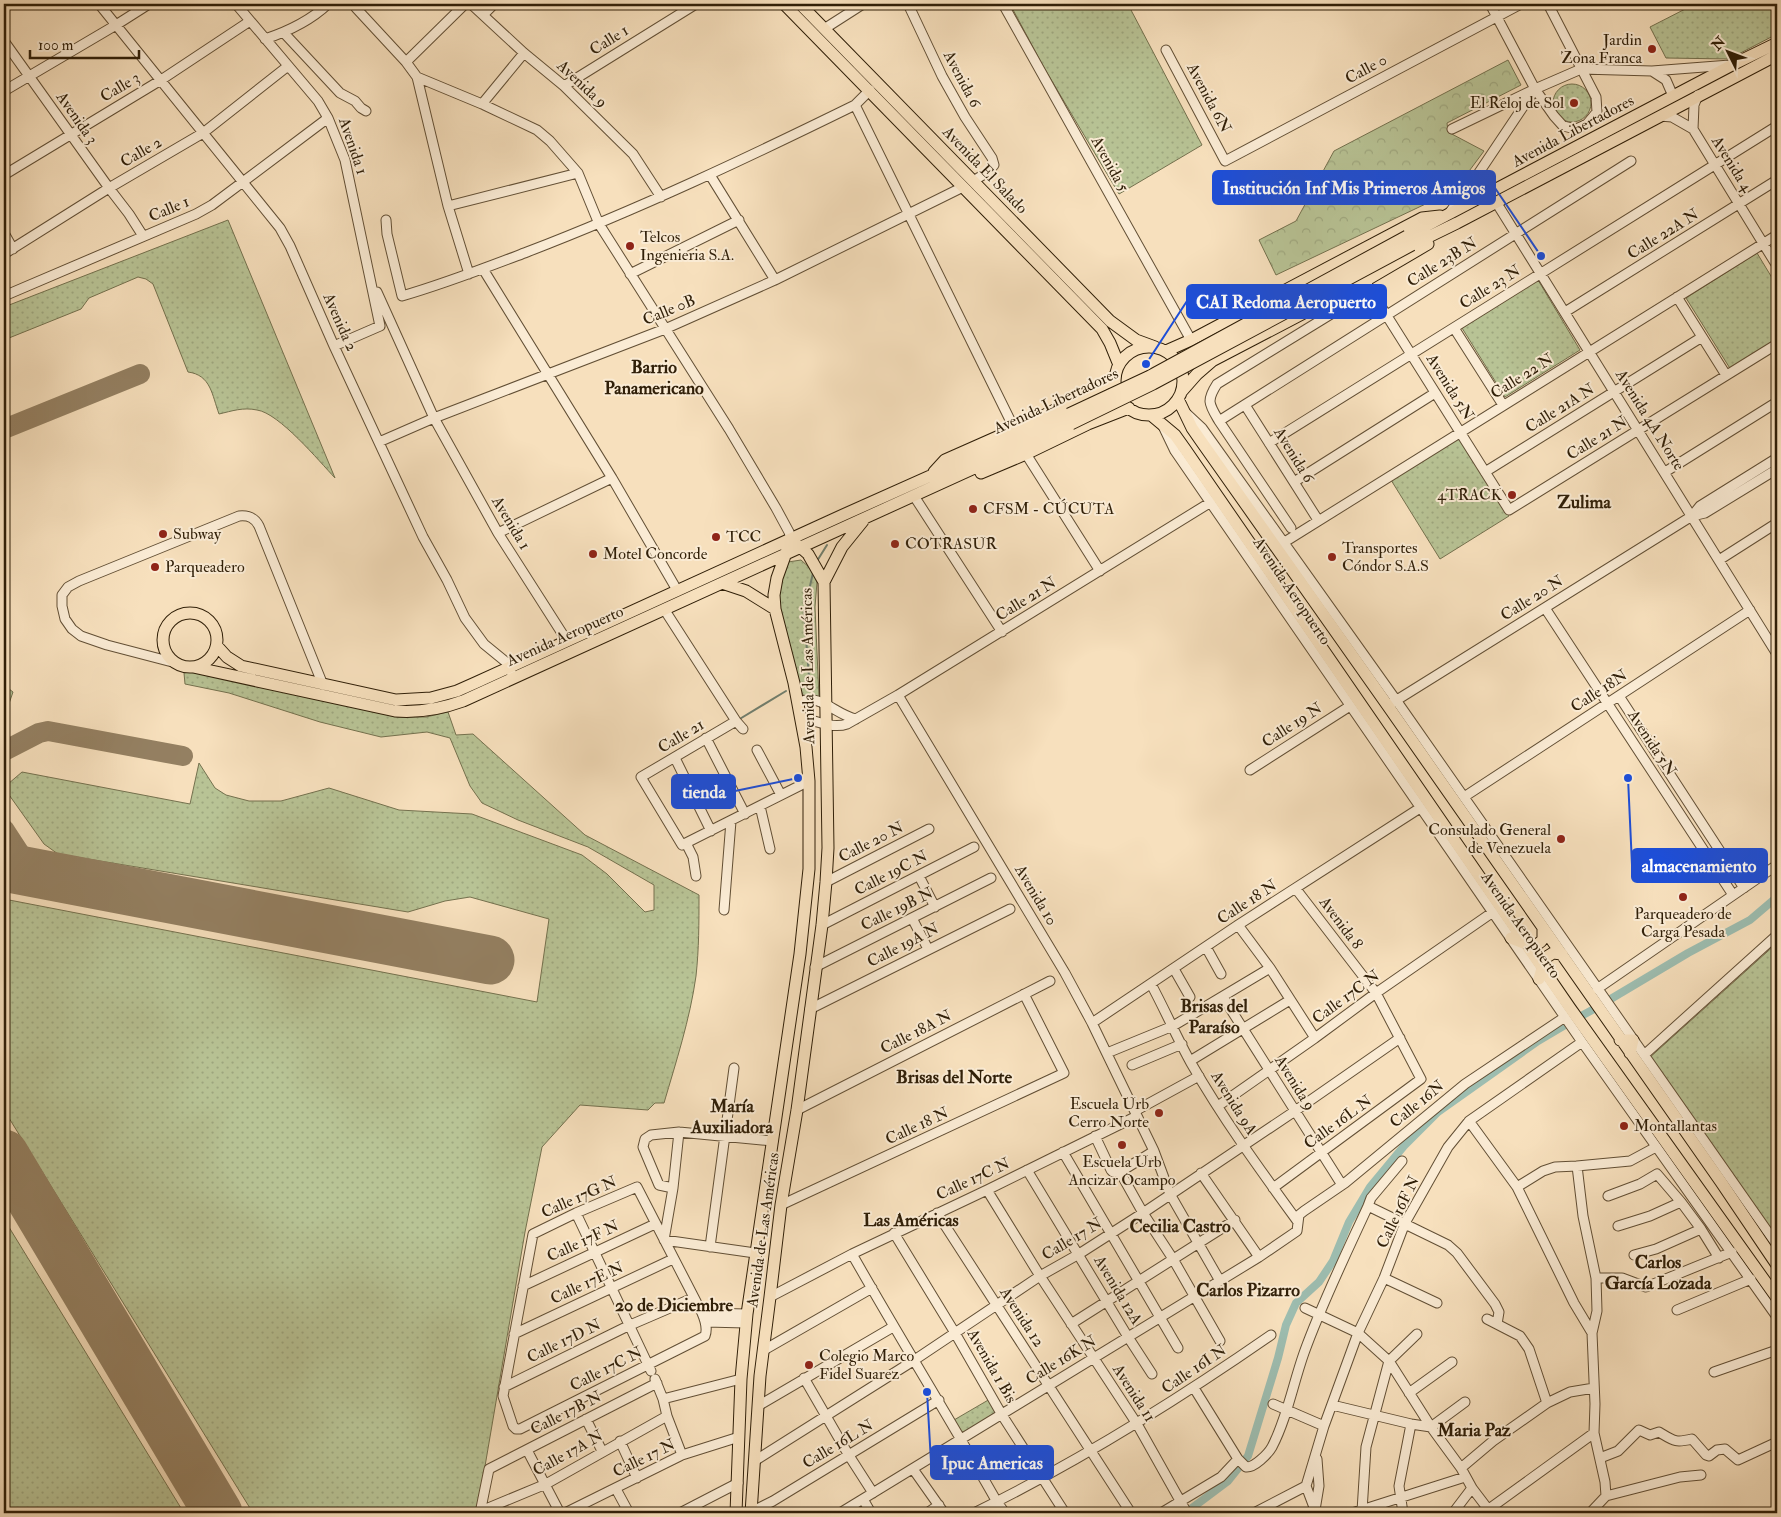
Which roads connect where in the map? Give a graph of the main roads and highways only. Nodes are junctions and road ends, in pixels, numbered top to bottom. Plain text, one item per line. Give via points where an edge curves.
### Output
1 (784, 4) edge
2 (800, 4) edge
3 (1777, 43) edge
4 (1777, 55) edge
5 (968, 184) junction
6 (1446, 216) junction
7 (1457, 223) junction
8 (1410, 240) junction
9 (1161, 349) junction
10 (1119, 365) junction
11 (1115, 378) junction
12 (1180, 395) junction
13 (1129, 408) junction
14 (1151, 415) junction
15 (931, 482) junction
16 (866, 517) junction
17 (791, 539) junction
18 (804, 551) junction
19 (786, 554) junction
20 (821, 578) junction
21 (722, 583) junction
22 (774, 609) junction
23 (217, 646) junction
24 (1315, 653) road end
25 (1331, 659) junction
26 (194, 667) junction
27 (1543, 929) junction
28 (1511, 938) road end
29 (1527, 944) junction
30 (1562, 954) junction
31 (1542, 966) junction
32 (1539, 979) road end
33 (1620, 1040) junction
34 (1630, 1053) junction
35 (1721, 1182) junction
36 (1735, 1185) road end
37 (1777, 1265) edge
38 (1777, 1298) edge
39 (760, 1376) junction
40 (741, 1379) junction
41 (758, 1406) junction
42 (740, 1412) junction
43 (751, 1512) edge
44 (736, 1513) edge

1 - 5 main road, Avenida El Salado
2 - 5 main road, Avenida El Salado
3 - 6 main road, Avenida Libertadores
4 - 7 main road, Avenida Libertadores
5 - 9 main road, Avenida El Salado via 1110,322 1136,340
5 - 10 main road, Avenida El Salado via 1102,329
6 - 8 main road, Avenida Libertadores
6 - 9 main road via 1422,218 1191,340
7 - 8 main road, Avenida Libertadores
7 - 12 main road via 1422,248 1212,361 1196,374
8 - 15 main road, Avenida Libertadores, bridge via 1153,384
9 - 10 main road via 1144,347 1134,350
9 - 12 main road via 1175,358 1181,368
10 - 11 main road
11 - 13 main road via 1116,390
11 - 15 main road via 1015,430 946,460
12 - 14 main road via 1166,410
12 - 27 main road, Avenida Aeropuerto via 1183,410 1201,442 1392,703
13 - 14 main road via 1139,414
13 - 15 main road via 954,484
14 - 25 main road, Avenida Aeropuerto via 1175,435
15 - 16 main road, Avenida Aeropuerto via 914,496
15 - 17 main road, Avenida Aeropuerto
16 - 18 main road, Avenida Aeropuerto
16 - 20 main road
17 - 18 main road, Avenida de Las Américas
17 - 19 main road, Avenida de Las Américas
17 - 23 main road, Avenida Aeropuerto via 442,696 419,700 389,699 323,686 242,666
18 - 19 main road, Avenida Aeropuerto
18 - 20 main road, Avenida de Las Américas
19 - 21 main road, Avenida Aeropuerto
19 - 22 main road, Avenida de Las Américas via 777,578
20 - 39 main road, Avenida de Las Américas via 826,723 826,882
21 - 22 main road via 746,591
21 - 26 main road, Avenida Aeropuerto via 446,707 410,712 380,709
22 - 40 main road, Avenida de Las Américas via 801,717 809,782 809,869 746,1318
23 - 26 main road via 208,660
23 - 26 main road via 216,631 210,620 194,613 178,616 166,628 165,650 181,666
24 - 25 main road
25 - 29 main road, Avenida Aeropuerto via 1373,729
27 - 29 main road via 1540,943
27 - 30 main road, Avenida Aeropuerto
28 - 29 main road
29 - 31 main road, Avenida Aeropuerto
30 - 31 main road via 1548,954
30 - 33 main road, Avenida Aeropuerto
31 - 32 main road
31 - 38 main road, Avenida Aeropuerto
33 - 34 main road, Avenida Aeropuerto
33 - 34 main road via 1633,1040
34 - 35 main road, Avenida Aeropuerto
35 - 36 main road
35 - 37 main road, Avenida Aeropuerto
39 - 40 main road via 749,1382
39 - 41 main road, Avenida de Las Américas
40 - 42 main road, Avenida de Las Américas
41 - 42 main road via 750,1402
41 - 43 main road, Avenida de Las Américas
42 - 44 main road, Avenida de Las Américas

